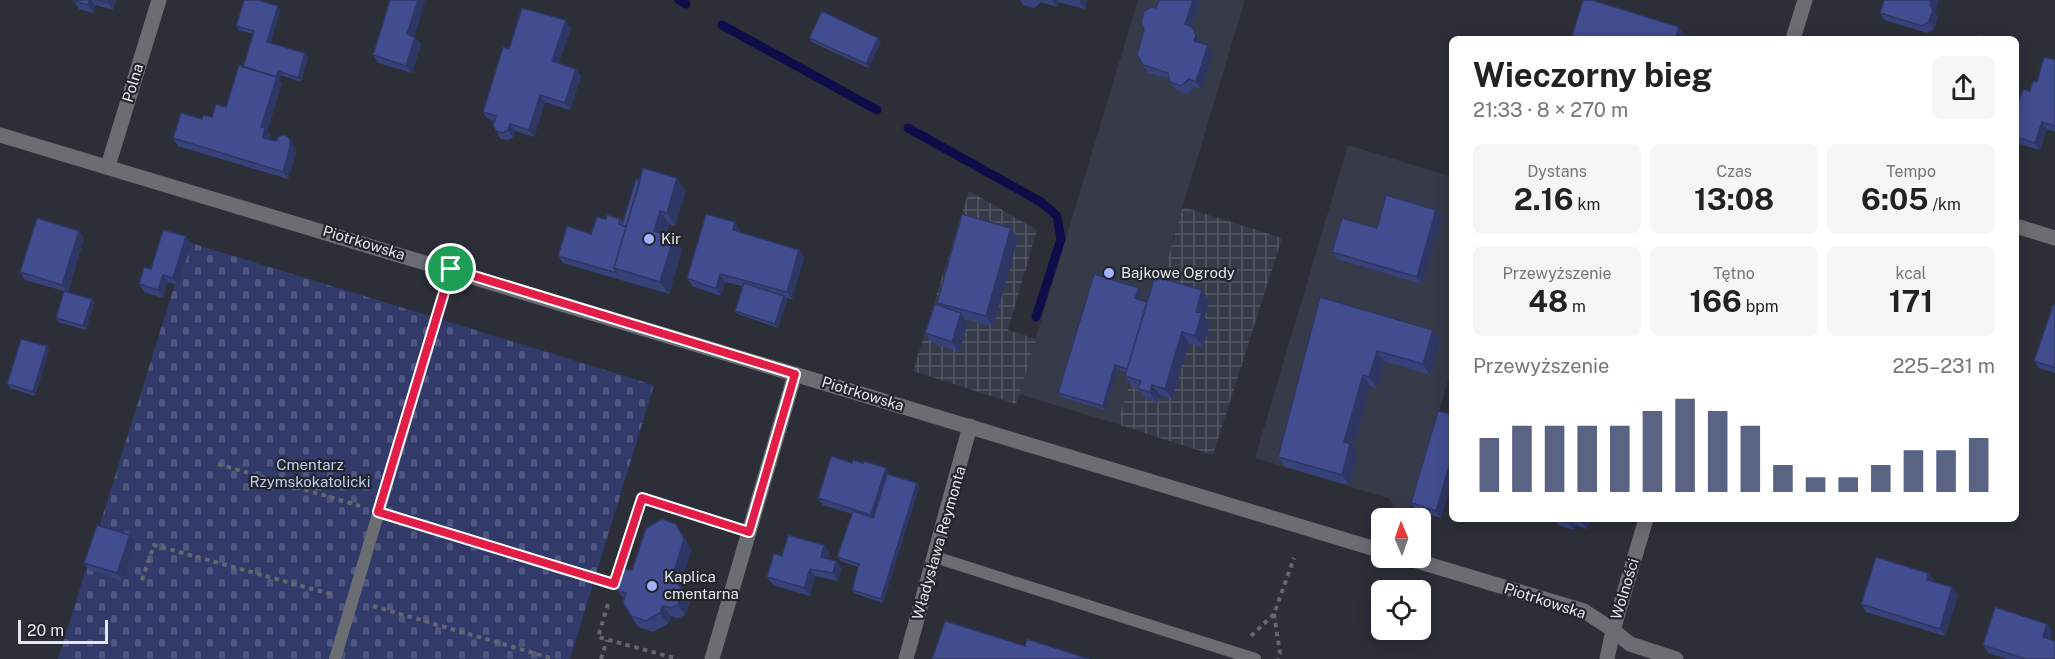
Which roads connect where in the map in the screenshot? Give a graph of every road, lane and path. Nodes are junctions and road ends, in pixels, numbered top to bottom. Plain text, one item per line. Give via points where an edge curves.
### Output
1 (159, 0) edge
2 (1805, 0) edge
3 (1794, 36) edge
4 (0, 135) edge
5 (108, 166) junction
6 (2019, 227) edge
7 (2055, 238) edge
8 (451, 269) junction
9 (795, 374) junction
10 (970, 426) junction
11 (218, 464) dead end
12 (378, 512) junction
13 (1645, 522) edge
14 (749, 532) junction
15 (1371, 547) edge
16 (936, 557) junction
17 (1294, 558) dead end
18 (1431, 565) edge
19 (614, 584) junction
20 (1274, 614) junction
21 (1613, 630) junction
22 (607, 639) junction
23 (1239, 654) junction
24 (334, 659) edge
25 (601, 659) edge
26 (678, 659) edge
27 (712, 659) edge
28 (906, 659) edge
29 (1255, 659) edge
30 (1278, 659) edge
31 (1606, 659) edge
32 (1676, 659) edge

1 - 5 street, Polna
2 - 3 street
4 - 5 street, Piotrkowska
5 - 8 street, Piotrkowska
6 - 7 street
8 - 9 street, Piotrkowska
8 - 12 lane
9 - 10 street, Piotrkowska
9 - 14 street
10 - 15 street, Piotrkowska
10 - 16 street, Władysława Reymonta
11 - 12 path
12 - 19 lane
12 - 24 lane
13 - 21 street, Wolności
14 - 19 path via 642,498
14 - 27 street
16 - 23 lane
16 - 28 street, Władysława Reymonta
17 - 20 path
18 - 21 street, Piotrkowska via 1584,611
19 - 22 path via 598,637
20 - 23 path via 1242,644
20 - 30 path
21 - 31 street, Wolności
21 - 32 street, Piotrkowska via 1630,644
22 - 25 path
22 - 26 path
23 - 29 lane

